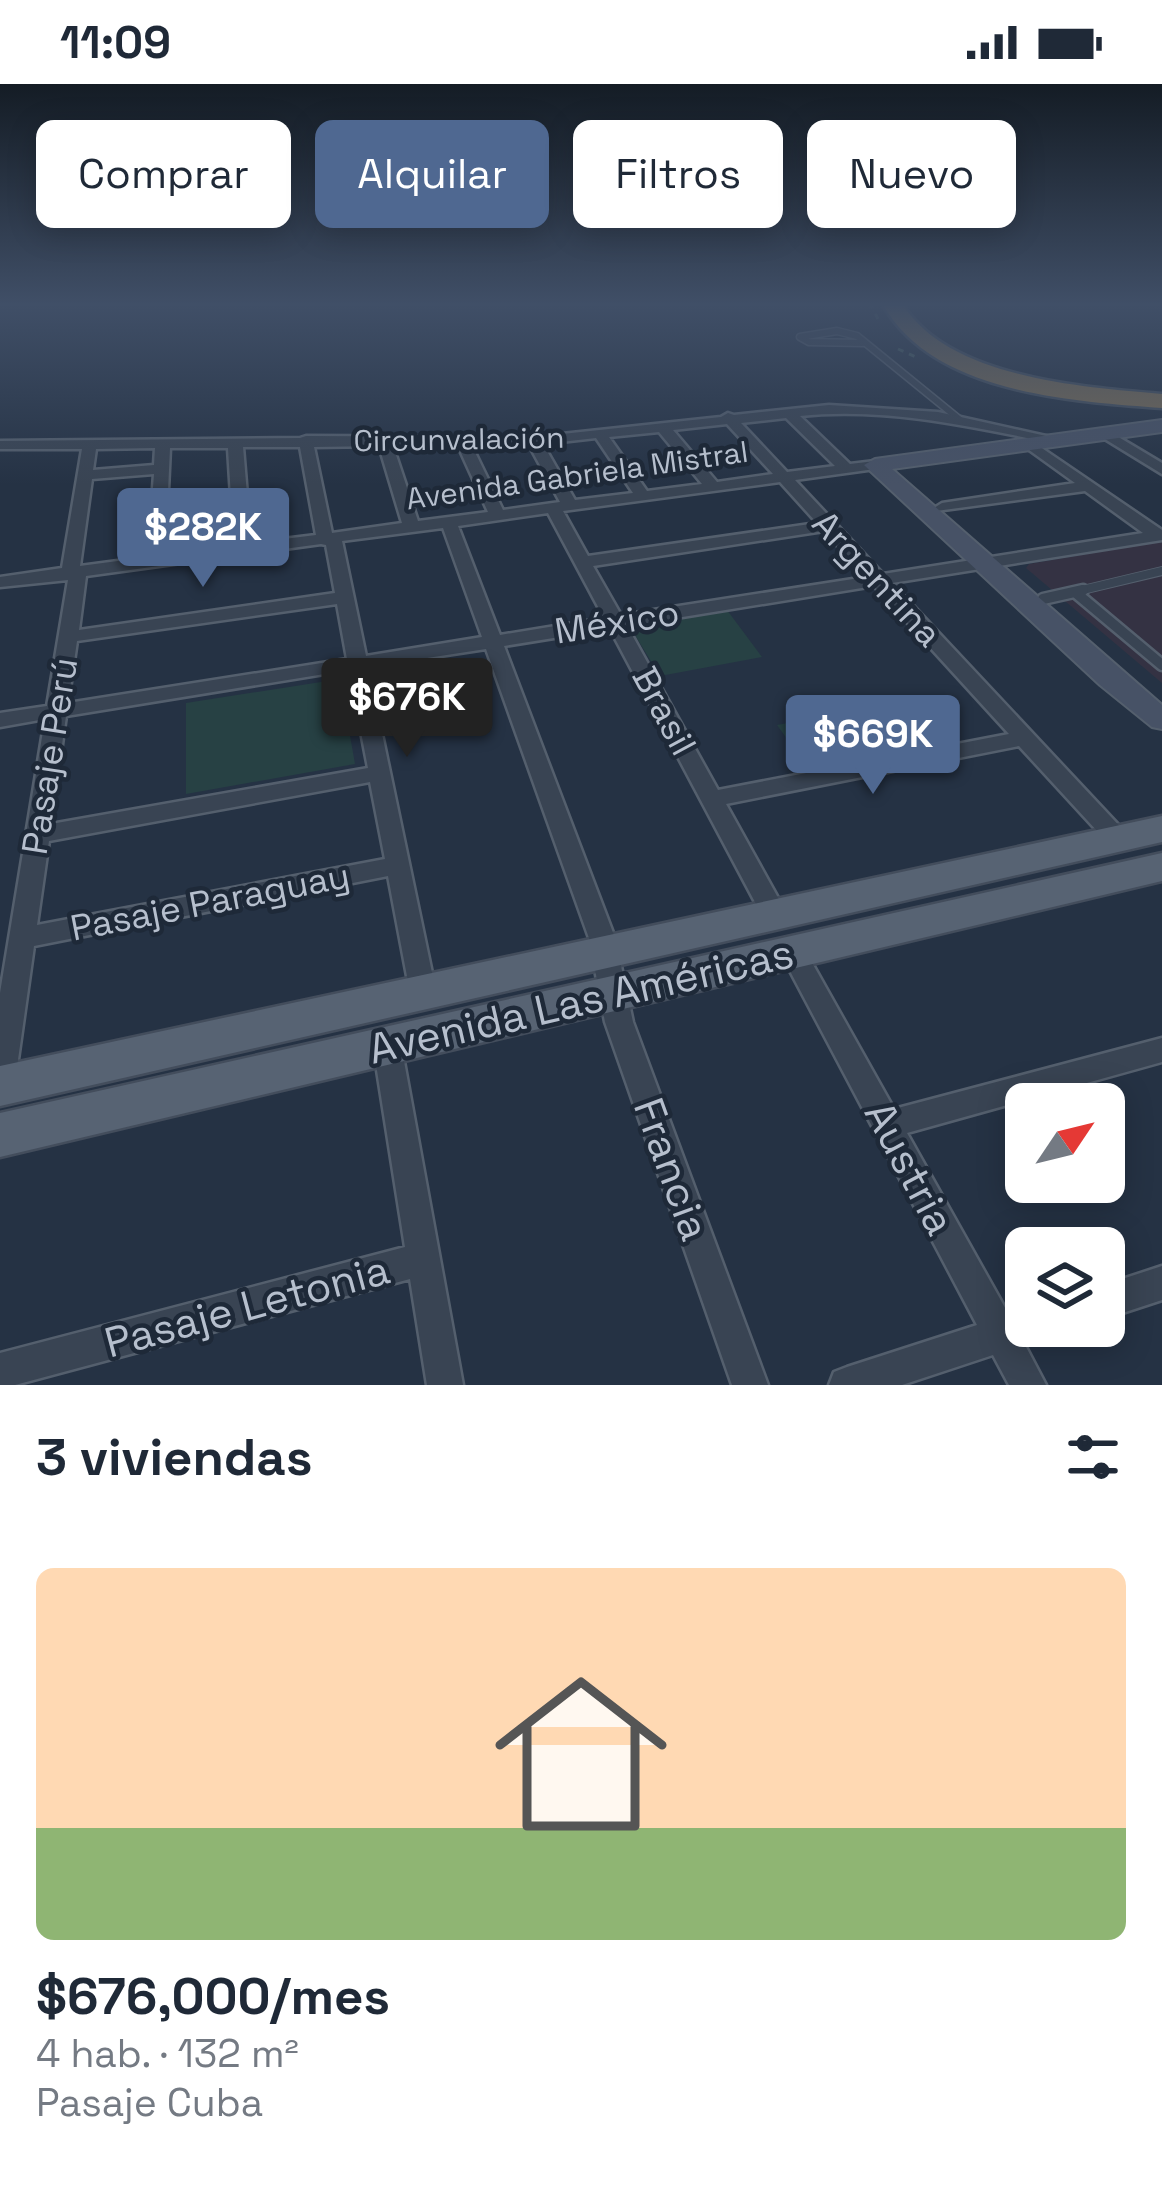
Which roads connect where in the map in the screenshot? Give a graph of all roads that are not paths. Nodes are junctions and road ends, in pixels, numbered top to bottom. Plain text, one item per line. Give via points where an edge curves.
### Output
1 (891, 364) edge
2 (972, 364) edge
3 (1162, 401) edge
4 (787, 411) junction
5 (728, 418) junction
6 (959, 419) junction
7 (1162, 426) edge
8 (663, 427) junction
9 (1105, 434) junction
10 (601, 435) junction
11 (305, 440) junction
12 (384, 440) junction
13 (1057, 440) junction
14 (235, 441) junction
15 (463, 441) junction
16 (534, 441) junction
17 (164, 442) junction
18 (90, 443) junction
19 (1030, 444) junction
20 (2, 450) edge
21 (884, 464) junction
22 (162, 469) junction
23 (847, 469) junction
24 (1162, 470) edge
25 (85, 475) junction
26 (782, 477) junction
27 (1088, 486) junction
28 (713, 487) junction
29 (643, 496) junction
30 (562, 507) junction
31 (942, 508) junction
32 (498, 516) junction
33 (449, 523) junction
34 (827, 526) junction
35 (412, 528) junction
36 (1159, 535) edge
37 (329, 539) junction
38 (243, 551) junction
39 (583, 562) junction
40 (992, 562) junction
41 (156, 563) junction
42 (1162, 571) edge
43 (74, 574) junction
44 (878, 580) junction
45 (0, 582) edge
46 (1076, 592) junction
47 (345, 597) junction
48 (1043, 598) junction
49 (615, 622) junction
50 (69, 637) junction
51 (493, 641) junction
52 (358, 663) junction
53 (1162, 665) edge
54 (57, 711) junction
55 (1161, 714) edge
56 (0, 720) edge
57 (1024, 738) junction
58 (380, 773) junction
59 (711, 799) junction
60 (1162, 829) edge
61 (38, 835) junction
62 (1118, 839) junction
63 (398, 865) junction
64 (1162, 867) edge
65 (774, 914) junction
66 (22, 938) junction
67 (793, 952) junction
68 (609, 972) junction
69 (423, 992) junction
70 (387, 1045) junction
71 (1162, 1050) edge
72 (0, 1084) edge
73 (887, 1125) junction
74 (0, 1135) edge
75 (424, 1259) junction
76 (1162, 1283) edge
77 (1125, 1295) edge
78 (1005, 1314) edge
79 (1005, 1333) edge
80 (1019, 1347) edge
81 (0, 1371) edge
82 (445, 1385) edge
83 (750, 1385) edge
84 (847, 1385) edge
85 (1028, 1385) edge

1 - 6 lane
2 - 3 highway via 1051,387
4 - 5 street, Circunvalación
4 - 6 street, Circunvalación
4 - 23 street
5 - 8 street, Circunvalación
5 - 26 street, Argentina
6 - 13 street, Circunvalación
7 - 9 street, Avenida Gabriela Mistral
8 - 10 street, Circunvalación
8 - 28 street
9 - 13 street, Avenida Gabriela Mistral
9 - 24 street
10 - 16 street, Circunvalación
10 - 29 street
11 - 12 street, Circunvalación
11 - 14 street, Circunvalación
11 - 37 street
12 - 15 street, Circunvalación
12 - 35 street
13 - 19 street, Avenida Gabriela Mistral
14 - 17 street, Circunvalación
14 - 38 street
15 - 16 street, Circunvalación
15 - 32 street
16 - 30 street, Brasil
17 - 18 street, Circunvalación
17 - 22 street
18 - 20 street, Circunvalación
18 - 25 street, Pasaje Perú
19 - 21 street, Avenida Gabriela Mistral
19 - 27 street
21 - 23 street, Avenida Gabriela Mistral
21 - 31 street
21 - 40 street
22 - 25 street
22 - 41 street
23 - 26 street, Avenida Gabriela Mistral
25 - 43 street, Pasaje Perú
26 - 28 street, Avenida Gabriela Mistral
26 - 34 street, Argentina
27 - 31 street
27 - 36 street
28 - 29 street, Avenida Gabriela Mistral
29 - 30 street, Avenida Gabriela Mistral
30 - 32 street, Avenida Gabriela Mistral
30 - 39 street, Brasil
31 - 40 street
32 - 33 street, Avenida Gabriela Mistral
33 - 35 street, Avenida Gabriela Mistral
33 - 51 street, Francia
34 - 39 street
34 - 44 street, Argentina
35 - 37 street, Avenida Gabriela Mistral
36 - 40 street, México
37 - 38 street, Avenida Gabriela Mistral
37 - 47 street
38 - 41 street, Avenida Gabriela Mistral
39 - 49 street, Brasil
40 - 44 street, México
40 - 48 street
40 - 55 street
41 - 43 street, Avenida Gabriela Mistral
42 - 46 lane
43 - 45 street, Avenida Gabriela Mistral
43 - 50 street, Pasaje Perú
44 - 49 street, México
44 - 57 street, Argentina
46 - 48 lane
46 - 53 lane
47 - 50 street
47 - 52 street
48 - 55 street
49 - 51 street, México
49 - 59 street, Brasil
50 - 54 street, Pasaje Perú
51 - 52 street, México
51 - 68 street, Francia
52 - 54 street, México
52 - 58 street
54 - 56 street, México
54 - 61 street, Pasaje Perú
57 - 59 street
57 - 62 street, Argentina
58 - 61 street
58 - 63 street
59 - 65 street, Brasil
60 - 62 main road, Avenida Las Américas
61 - 66 street, Pasaje Perú
62 - 65 main road, Avenida Las Américas
63 - 66 street, Pasaje Paraguay
63 - 69 street
64 - 67 main road, Avenida Las Américas
65 - 68 main road, Avenida Las Américas
66 - 72 street, Pasaje Perú
67 - 68 main road, Avenida Las Américas
67 - 73 street, Austria
68 - 69 main road, Avenida Las Américas
68 - 70 main road, Avenida Las Américas
68 - 83 street, Francia
69 - 72 main road, Avenida Las Américas
70 - 74 main road, Avenida Las Américas
70 - 75 street
71 - 73 street
73 - 78 street, Austria
75 - 81 street, Pasaje Letonia
75 - 82 street
76 - 77 street
79 - 84 street
80 - 85 street, Austria

